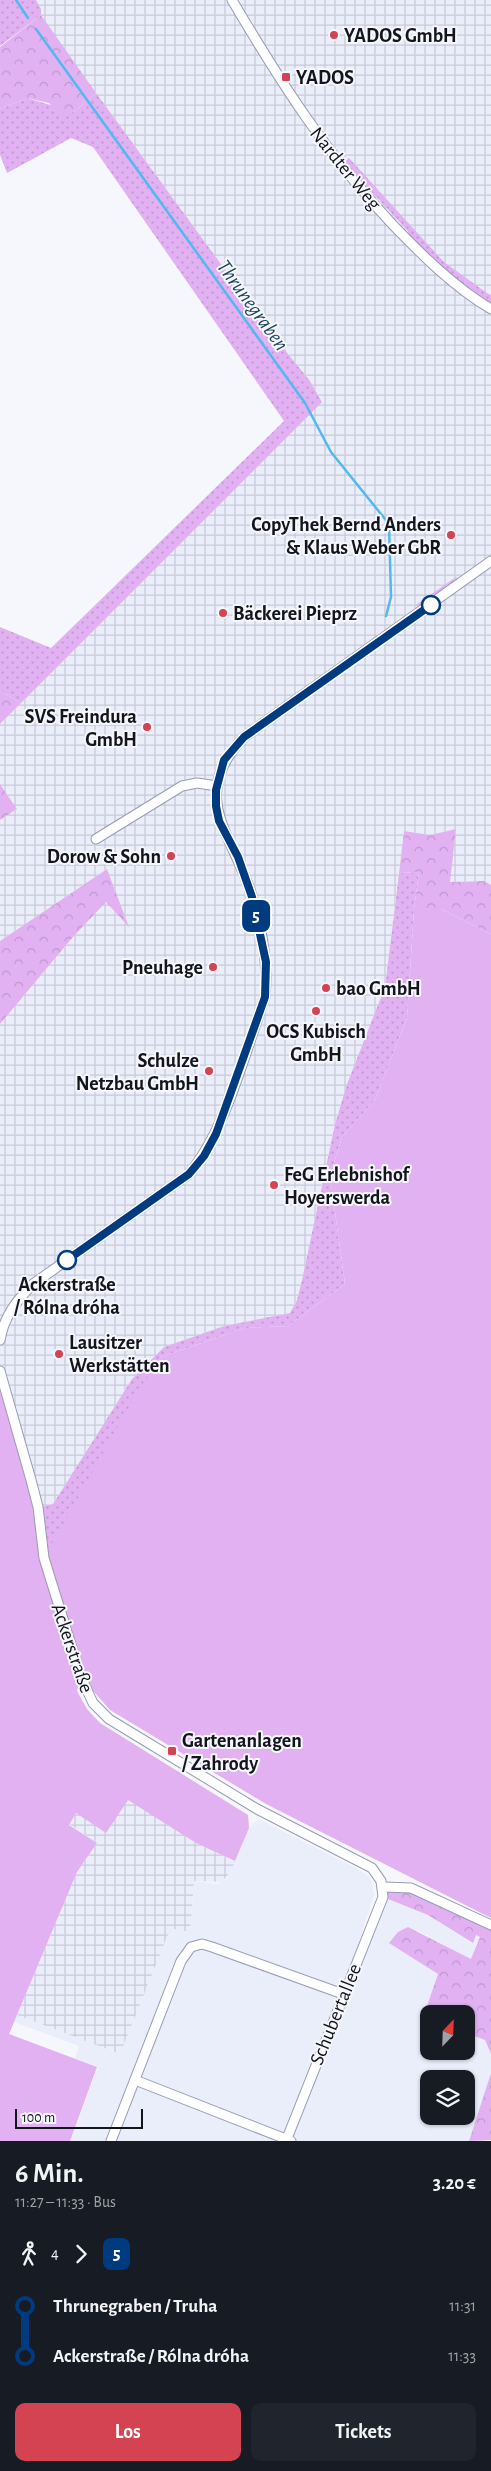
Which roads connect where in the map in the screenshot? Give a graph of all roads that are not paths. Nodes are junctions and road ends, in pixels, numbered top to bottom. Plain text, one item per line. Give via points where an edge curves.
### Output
1 (232, 0) edge
2 (491, 309) edge
3 (491, 561) edge
4 (217, 786) junction
5 (96, 839) dead end
6 (0, 1340) edge
7 (0, 1372) edge
8 (384, 1887) junction
9 (491, 1925) edge
10 (342, 1994) junction
11 (135, 2080) junction
12 (288, 2140) edge
13 (111, 2141) edge

1 - 2 street, Nardter Weg via 297,106 356,184 426,259
3 - 4 street via 244,737 224,760
4 - 5 street via 182,786
4 - 6 street via 219,821 238,857 252,897 267,979 265,997 216,1134 189,1174 33,1284 6,1318
7 - 8 street, Ackerstraße via 38,1507 44,1558 92,1703 110,1719 257,1809 372,1868
8 - 9 street via 411,1888
8 - 10 street, Schubertallee
10 - 11 street via 212,1946 196,1944 181,1961
10 - 12 street, Schubertallee
11 - 12 street
11 - 13 street

